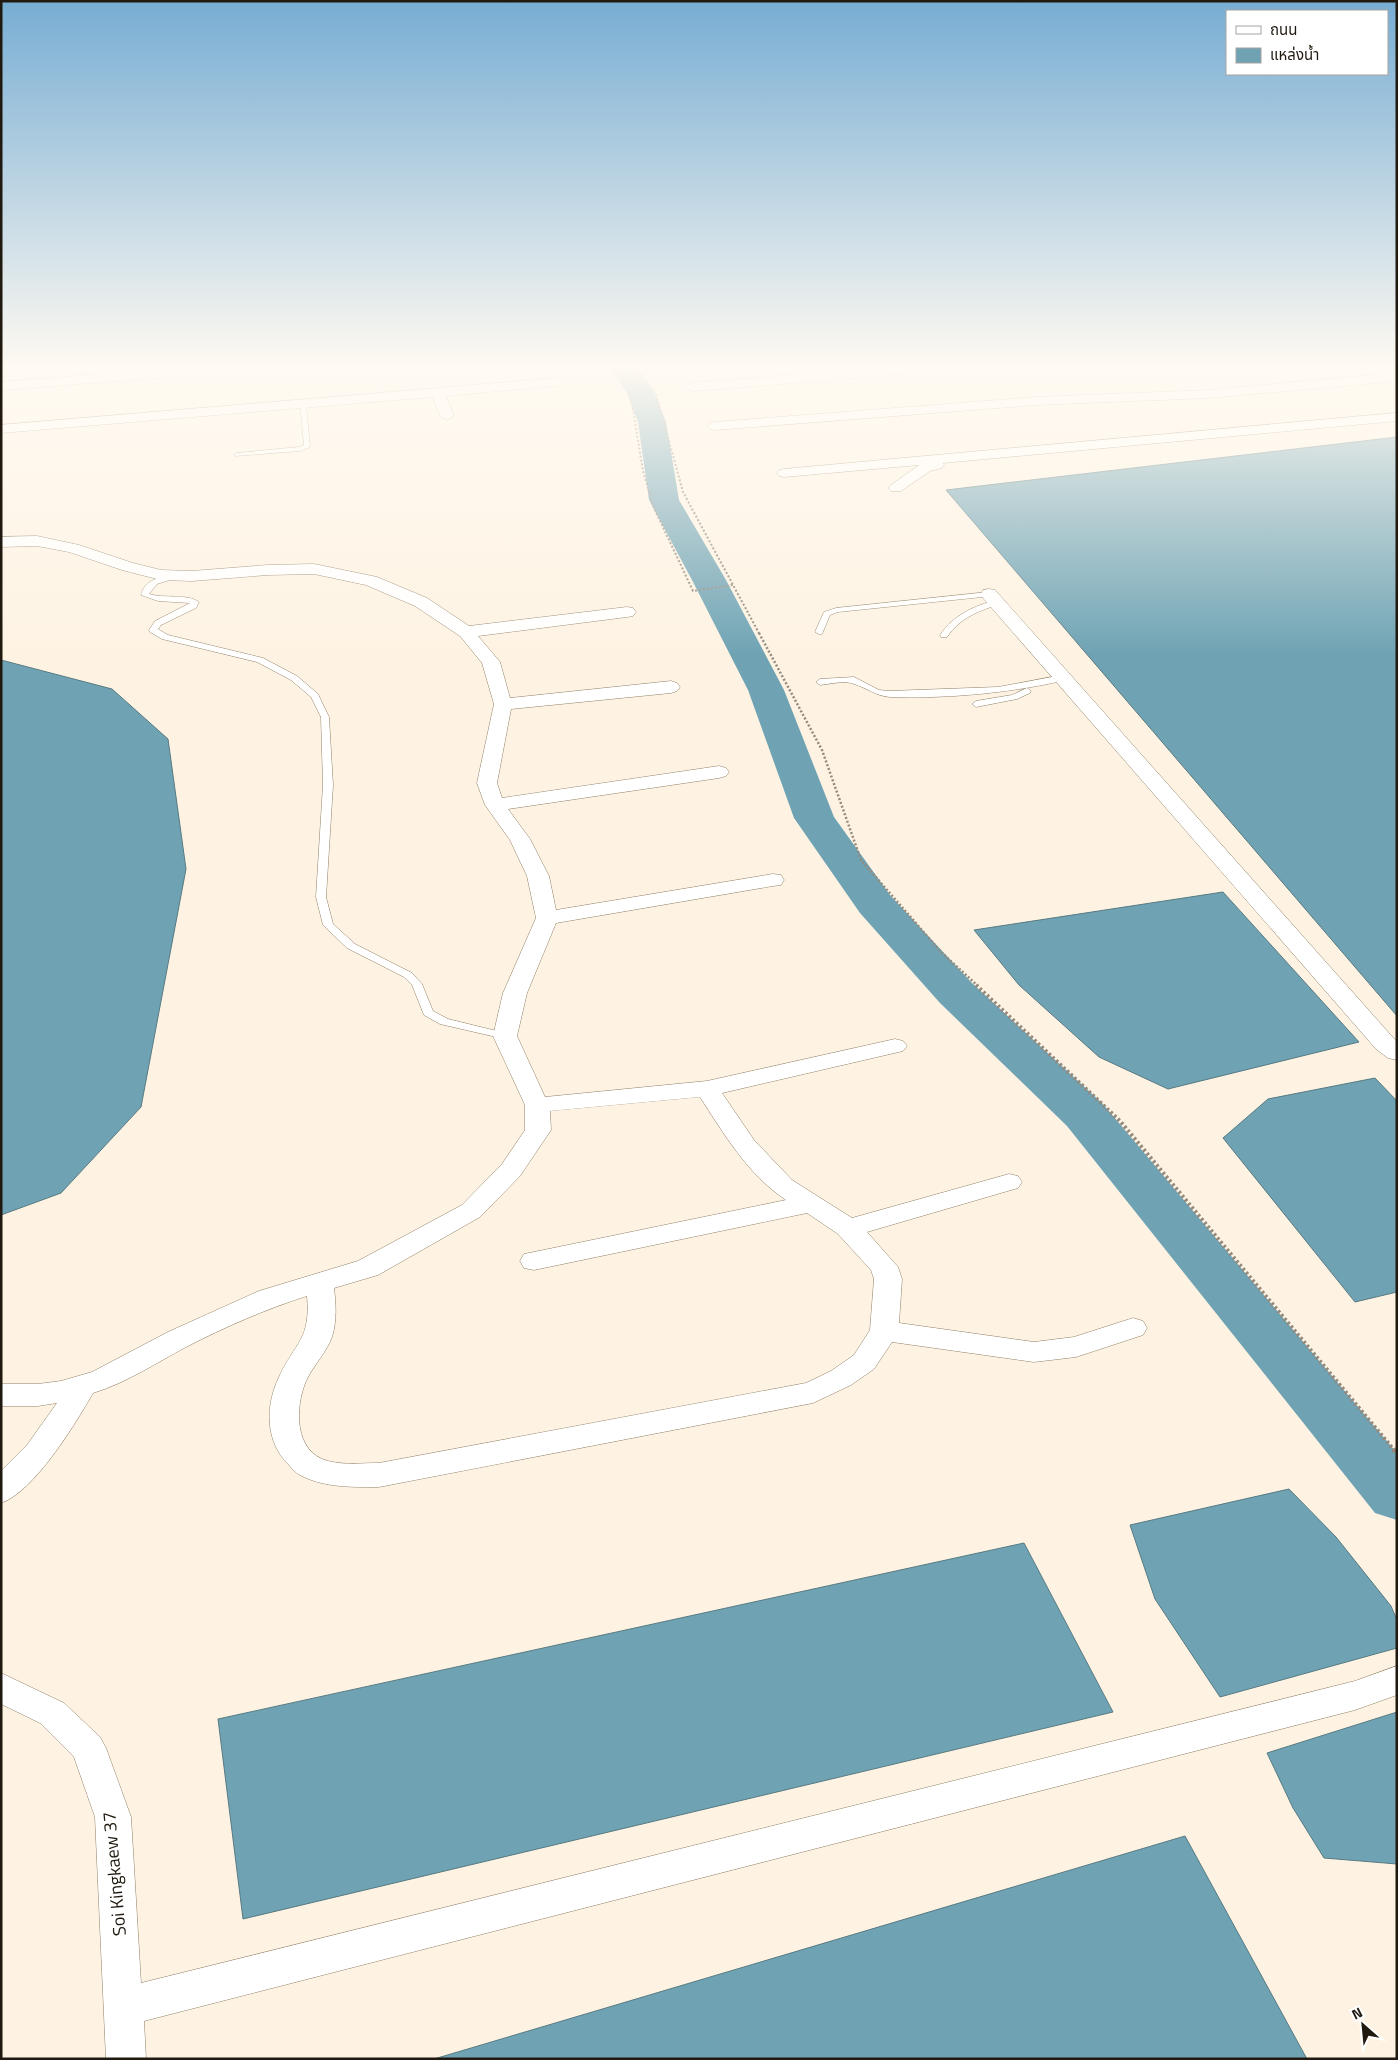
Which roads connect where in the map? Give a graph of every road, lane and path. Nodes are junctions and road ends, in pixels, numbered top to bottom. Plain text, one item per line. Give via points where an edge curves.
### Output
1 (642, 463) edge
2 (675, 463) edge
3 (898, 463) edge
4 (947, 463) edge
5 (784, 473) dead end
6 (896, 488) dead end
7 (1, 542) edge
8 (173, 576) junction
9 (733, 586) junction
10 (993, 598) junction
11 (628, 612) dead end
12 (466, 632) junction
13 (818, 632) dead end
14 (944, 635) dead end
15 (1063, 678) junction
16 (820, 682) dead end
17 (1034, 686) junction
18 (671, 687) dead end
19 (504, 704) junction
20 (976, 704) dead end
21 (719, 772) dead end
22 (495, 805) junction
23 (773, 880) dead end
24 (547, 918) junction
25 (505, 1036) junction
26 (895, 1046) dead end
27 (1397, 1053) edge
28 (707, 1089) junction
29 (536, 1105) junction
30 (1009, 1182) dead end
31 (810, 1204) junction
32 (848, 1228) junction
33 (534, 1261) dead end
34 (320, 1282) junction
35 (1133, 1328) dead end
36 (884, 1331) junction
37 (82, 1386) junction
38 (1, 1395) edge
39 (1397, 1454) edge
40 (1, 1491) edge
41 (1397, 1680) edge
42 (11, 1692) edge
43 (123, 2007) junction
44 (126, 2059) edge

1 - 9 path via 654,508 692,591
2 - 9 path via 683,492
3 - 5 street
4 - 6 street via 925,468
7 - 8 street via 37,542 73,548 128,567
8 - 12 street via 314,569 371,581 388,588 421,602
8 - 25 lane via 154,582 145,595 157,600 187,600 194,602 193,606 158,623 153,630 165,637 260,660 294,678 315,696 325,717 328,785 321,897 328,925 350,946 408,975 417,984 428,1013 444,1022
9 - 39 path via 822,750 861,860 941,952 1120,1121
10 - 13 lane via 832,612 825,617
10 - 14 lane via 962,615
10 - 15 street
11 - 12 street
12 - 19 street via 491,662
15 - 17 lane
15 - 27 street via 1384,1044
16 - 17 lane via 854,680 877,692 889,694 992,691
17 - 20 lane via 1020,695
18 - 19 street
19 - 22 street via 487,783
21 - 22 street
22 - 24 street via 520,839 538,876
23 - 24 street
24 - 25 street via 515,993
25 - 29 street
26 - 28 street
28 - 29 street
28 - 31 street via 744,1146 782,1186
29 - 34 street via 538,1130 511,1170 471,1211 368,1268
30 - 32 street
31 - 32 street
31 - 33 street
32 - 36 street via 884,1267 888,1279
34 - 36 street via 323,1315 317,1339 294,1377 285,1402 284,1426 291,1449 310,1467 339,1475 379,1475 813,1392 864,1362
34 - 37 street via 261,1302 178,1339 102,1380
35 - 36 street via 1076,1347 1034,1352
37 - 38 street via 38,1395
37 - 40 street via 38,1453
41 - 43 street via 1355,1695
42 - 43 street, Soi Kingkaew 37 via 52,1713 88,1748 113,1817
43 - 44 street, Soi Kingkaew 37

